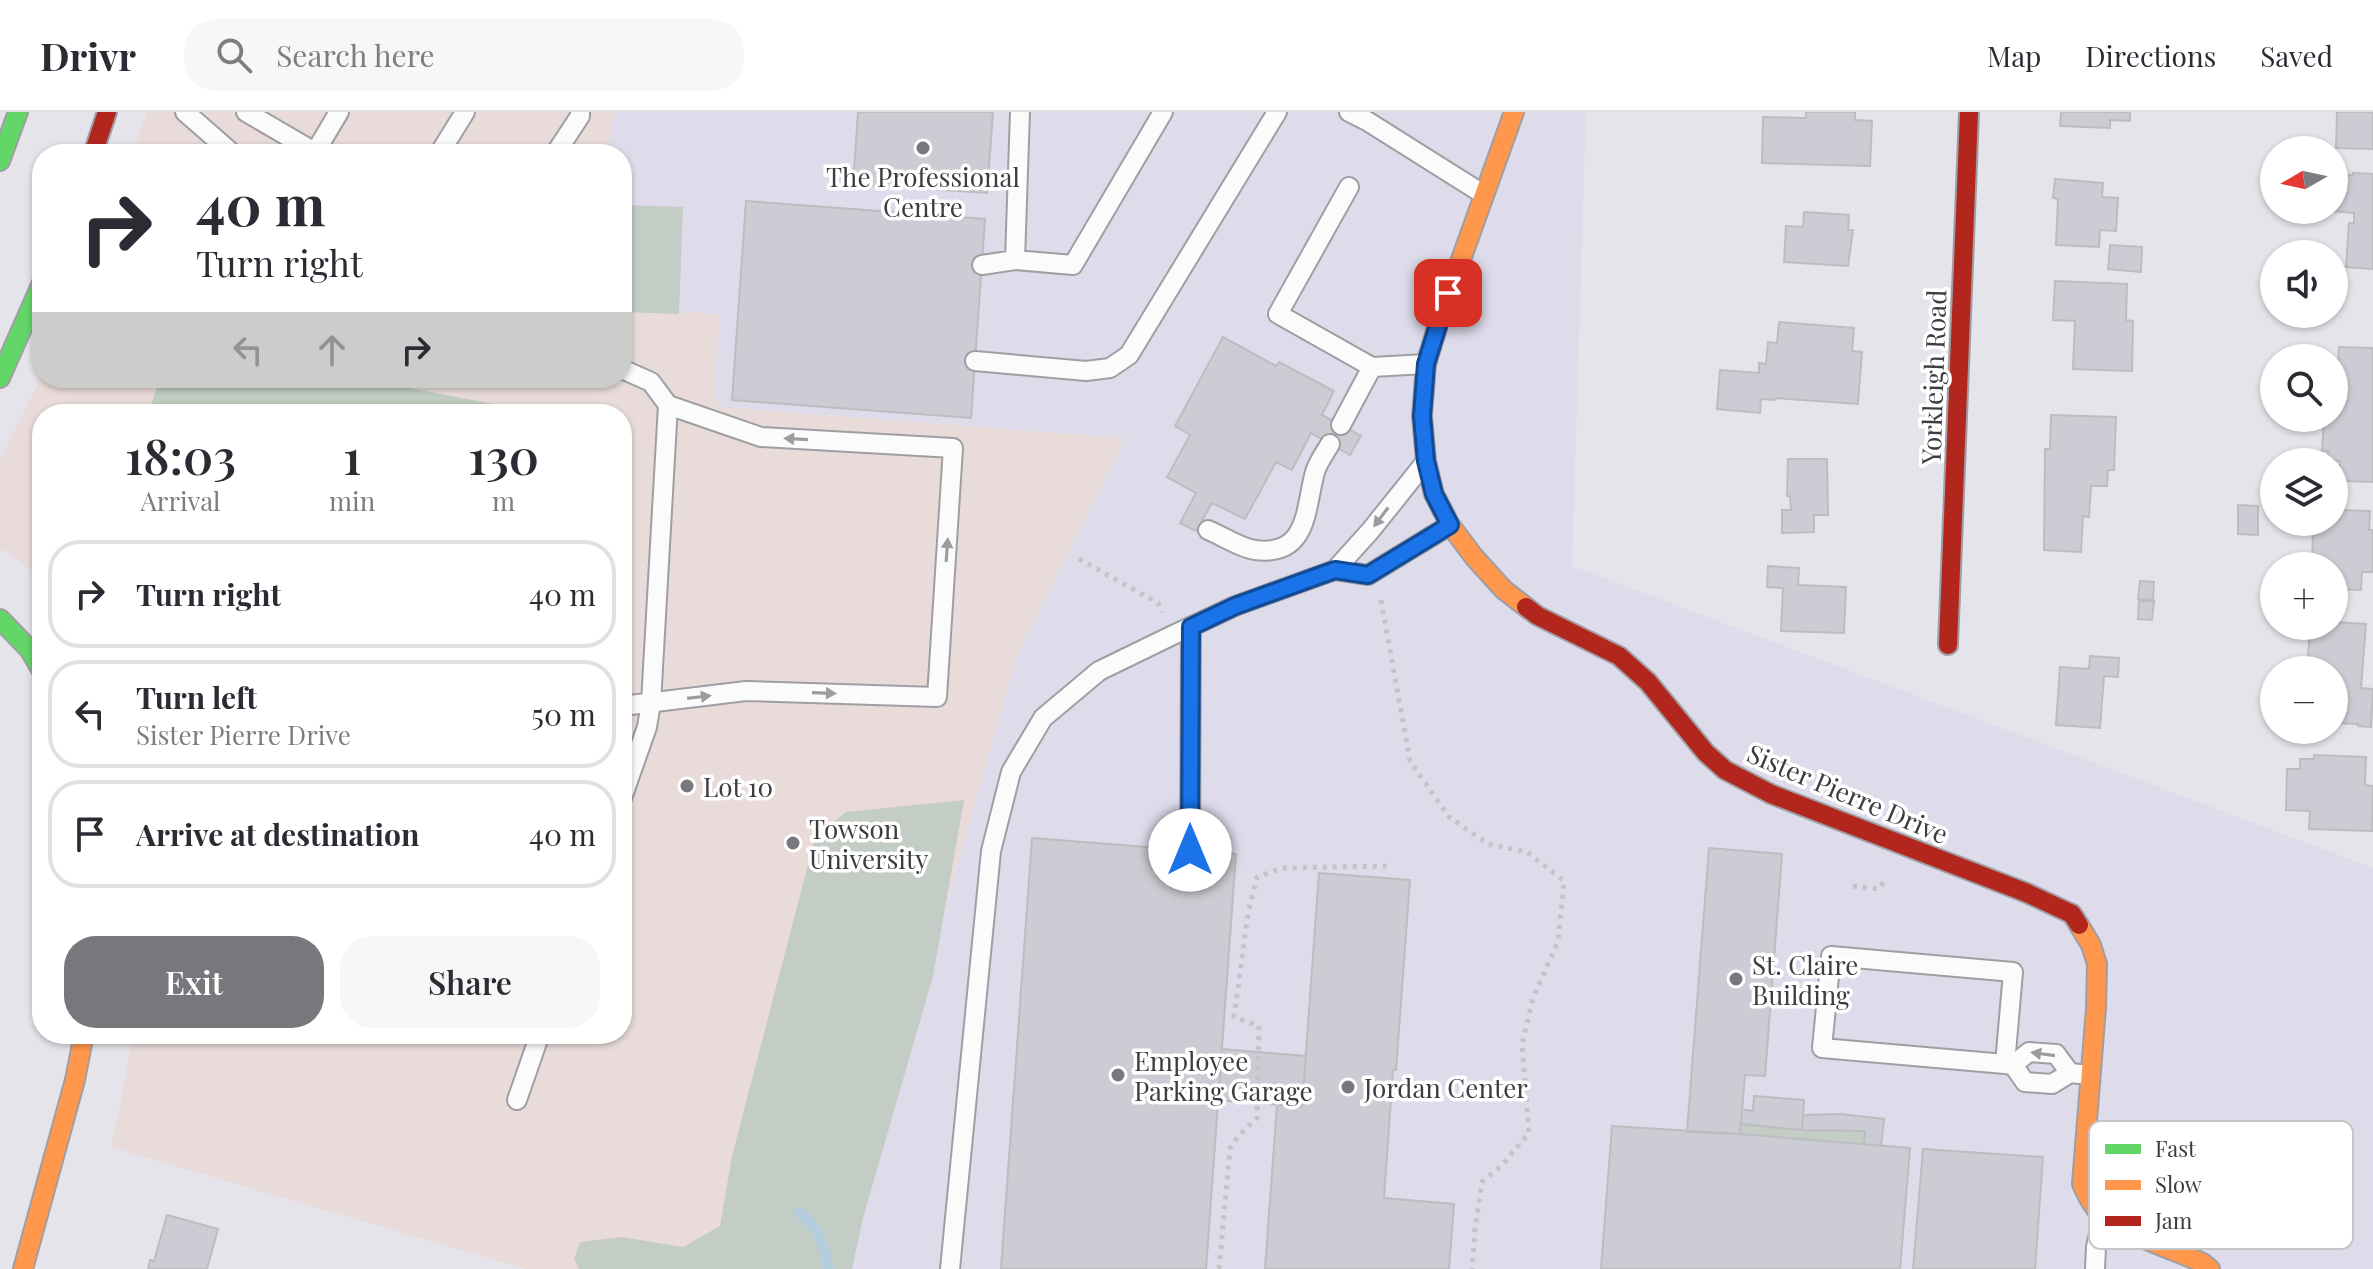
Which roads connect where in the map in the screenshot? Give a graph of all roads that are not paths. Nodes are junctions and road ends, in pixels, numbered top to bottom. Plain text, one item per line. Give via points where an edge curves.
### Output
1 (18, 112) edge
2 (107, 112) edge
3 (185, 112) edge
4 (246, 112) edge
5 (339, 112) edge
6 (465, 112) edge
7 (580, 112) edge
8 (1020, 112) edge
9 (1163, 112) edge
10 (1277, 112) edge
11 (1349, 112) edge
12 (1514, 112) edge
13 (1969, 112) edge
14 (96, 144) edge
15 (222, 144) edge
16 (300, 144) edge
17 (320, 144) edge
18 (445, 144) edge
19 (562, 144) edge
20 (0, 161) edge
21 (1349, 187) dead end
22 (1483, 194) junction
23 (1015, 260) junction
24 (982, 265) dead end
25 (32, 306) edge
26 (975, 361) dead end
27 (1426, 364) junction
28 (1372, 367) junction
29 (632, 373) edge
30 (0, 378) edge
31 (668, 405) junction
32 (1341, 425) dead end
33 (1330, 444) dead end
34 (1426, 461) junction
35 (1450, 525) junction
36 (1208, 530) dead end
37 (1335, 570) junction
38 (0, 619) edge
39 (1191, 627) junction
40 (1948, 645) dead end
41 (32, 654) edge
42 (651, 703) junction
43 (632, 705) edge
44 (632, 770) edge
45 (1190, 850) dead end
46 (82, 1044) edge
47 (537, 1044) edge
48 (2009, 1065) junction
49 (2070, 1073) junction
50 (2091, 1075) junction
51 (517, 1100) dead end
52 (2089, 1199) edge
53 (2096, 1249) edge
54 (2160, 1249) edge
55 (2180, 1261) edge
56 (23, 1269) edge
57 (950, 1269) edge
58 (2095, 1269) edge
59 (2210, 1269) edge

1 - 20 street
2 - 14 street
3 - 15 lane
4 - 16 lane
5 - 17 lane
6 - 18 lane
7 - 19 lane
8 - 23 lane
9 - 23 lane via 1073,265
10 - 26 lane via 1129,355 1110,368 1086,371
11 - 22 lane
12 - 22 street, Sister Pierre Drive
13 - 40 street, Yorkleigh Road
21 - 28 lane via 1278,314
22 - 27 street, Sister Pierre Drive
23 - 24 lane
25 - 30 street
27 - 28 lane
27 - 34 street, Sister Pierre Drive
28 - 32 lane
29 - 31 lane via 651,382
31 - 42 lane
42 -> 31 lane via 746,691 937,697 953,448 761,437
33 - 36 lane via 1316,470 1306,520 1292,543 1252,550
34 - 35 street, Sister Pierre Drive via 1434,494
34 -> 37 lane
35 - 37 lane via 1368,575
35 - 50 street, Sister Pierre Drive via 1504,590 1538,616 1619,656 1725,770 1771,794 2072,914 2097,964
37 - 39 lane
38 - 41 street
39 - 45 lane
39 - 57 lane via 1099,671 1043,718 1011,772 991,851
42 - 43 lane
42 - 44 lane
46 - 56 street
47 - 51 lane
48 - 48 lane via 2013,972 1831,956 1822,1048
48 - 49 lane via 2025,1082 2052,1084
49 -> 48 lane via 2056,1054 2029,1052
49 - 50 lane
50 - 52 street, Sister Pierre Drive via 2082,1184
53 - 58 lane
54 - 55 street, Sister Pierre Drive
55 - 59 street, Sister Pierre Drive

